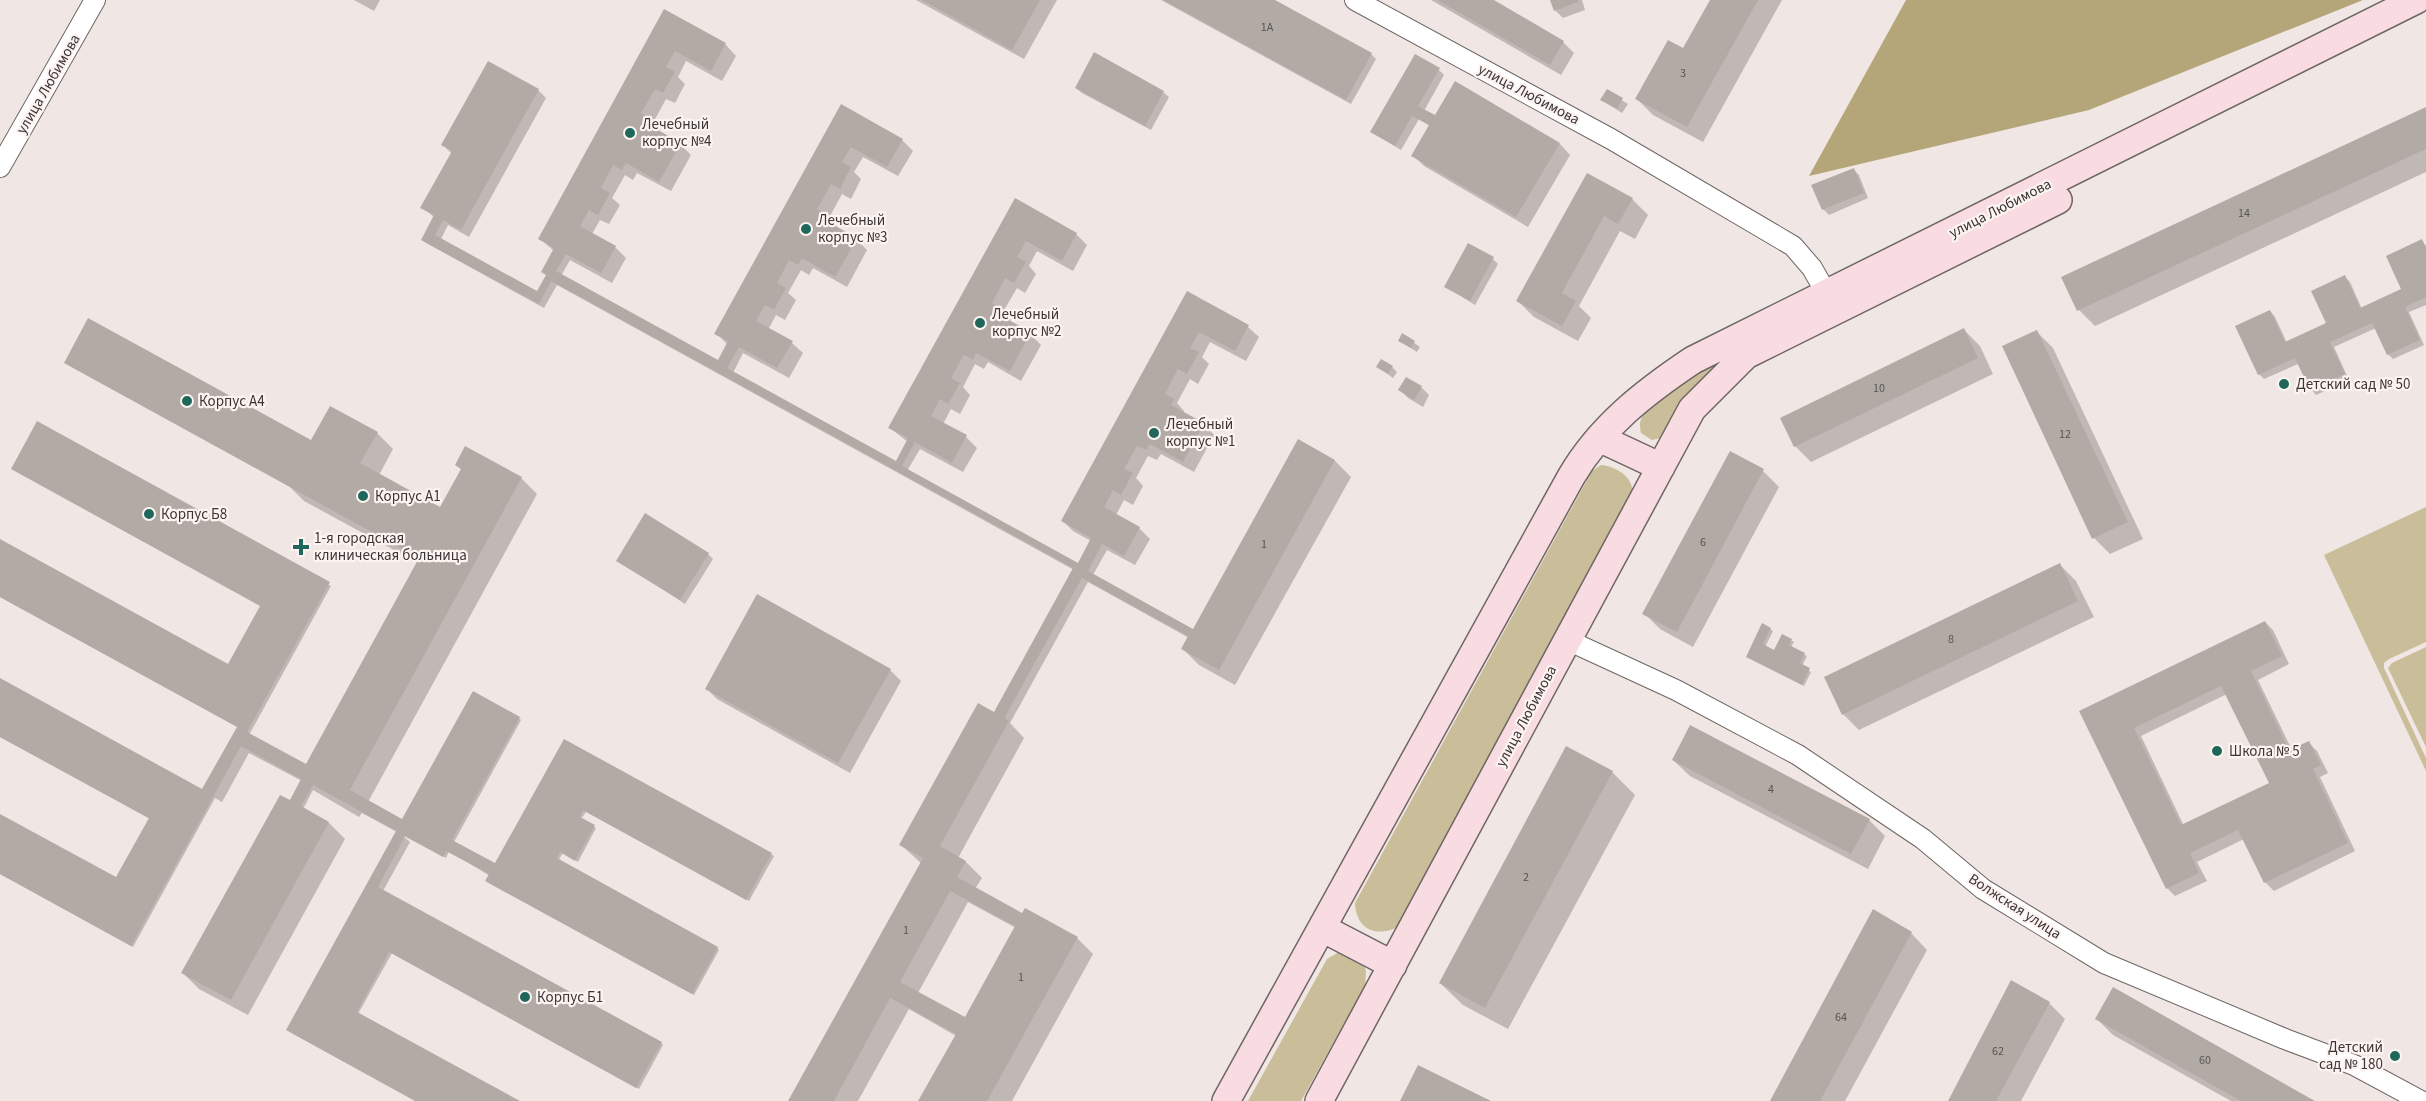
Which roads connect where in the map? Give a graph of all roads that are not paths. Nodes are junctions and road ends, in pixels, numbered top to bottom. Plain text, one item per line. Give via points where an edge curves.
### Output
1 (95, 0) edge
2 (1355, 0) edge
3 (2416, 0) edge
4 (2426, 14) edge
5 (0, 167) edge
6 (1832, 303) junction
7 (1599, 438) junction
8 (1661, 467) junction
9 (1568, 638) junction
10 (1322, 928) junction
11 (1393, 965) junction
12 (1226, 1101) edge
13 (1319, 1101) edge
14 (2421, 1101) edge

1 - 5 street, улица Любимова
2 - 6 street, улица Любимова via 1611,139 1793,246 1812,268
3 - 6 main road, улица Любимова
4 - 6 main road, улица Любимова
6 - 7 main road, улица Любимова via 1693,360 1655,385
6 - 8 main road, улица Любимова via 1746,355 1692,408
7 - 8 main road
7 - 10 main road, улица Любимова via 1571,477
8 - 9 main road, улица Любимова
9 - 11 main road, улица Любимова
9 - 14 street, Волжская улица via 1798,755 1923,839 1983,889 2104,963 2354,1065
10 - 11 main road
10 - 12 main road, улица Любимова
11 - 13 main road, улица Любимова

